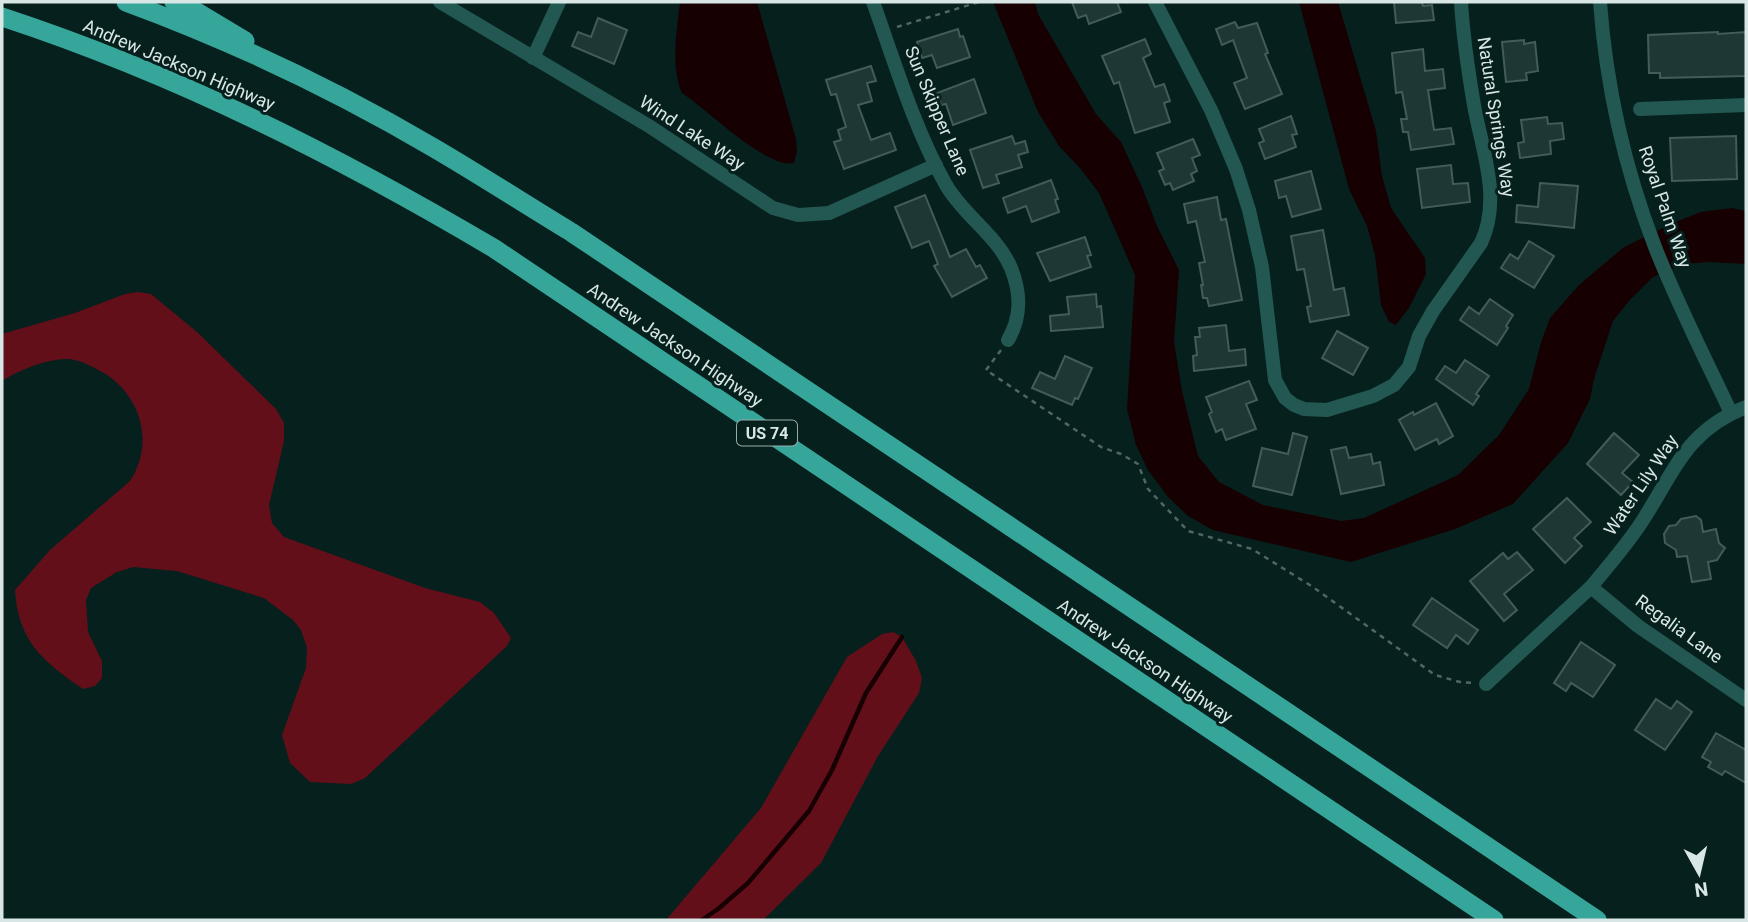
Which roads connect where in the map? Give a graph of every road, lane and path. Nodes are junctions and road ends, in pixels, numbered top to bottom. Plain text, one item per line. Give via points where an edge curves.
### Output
1 (126, 2) edge
2 (174, 2) edge
3 (440, 2) edge
4 (559, 2) edge
5 (873, 2) edge
6 (979, 2) edge
7 (1154, 2) edge
8 (1461, 2) edge
9 (1600, 2) edge
10 (2, 16) edge
11 (884, 32) junction
12 (534, 58) junction
13 (327, 90) junction
14 (1746, 105) edge
15 (1640, 109) dead end
16 (936, 165) junction
17 (1008, 340) joint
18 (1746, 407) edge
19 (1731, 412) junction
20 (1591, 586) junction
21 (1486, 684) joint
22 (1746, 700) edge
23 (1494, 920) edge
24 (1597, 920) edge

1 - 13 highway, Andrew Jackson Highway
2 - 13 highway
3 - 12 street, Wind Lake Way
4 - 12 street
5 - 11 street, Sun Skipper Lane
6 - 11 path
7 - 8 street, Natural Springs Way via 1219,128 1249,210 1265,287 1275,380 1294,405 1327,410 1385,391 1403,376 1433,311 1486,233 1492,196
9 - 19 street, Royal Palm Way via 1616,112 1645,218
10 - 23 highway, Andrew Jackson Highway / US 74 via 172,81 271,126 495,249
11 - 16 street, Sun Skipper Lane
12 - 16 street, Wind Lake Way via 786,213 830,213
13 - 24 highway, Andrew Jackson Highway via 433,147 571,232
14 - 15 street
16 - 17 street, Sun Skipper Lane via 954,197 996,243 1010,266 1019,310
17 - 21 path via 986,370 1101,447 1138,464 1148,489 1188,531 1252,549 1435,675
18 - 19 street, Water Lily Way
19 - 20 street, Water Lily Way via 1684,452 1640,526
20 - 21 street, Water Lily Way
20 - 22 street, Regalia Lane via 1646,632

